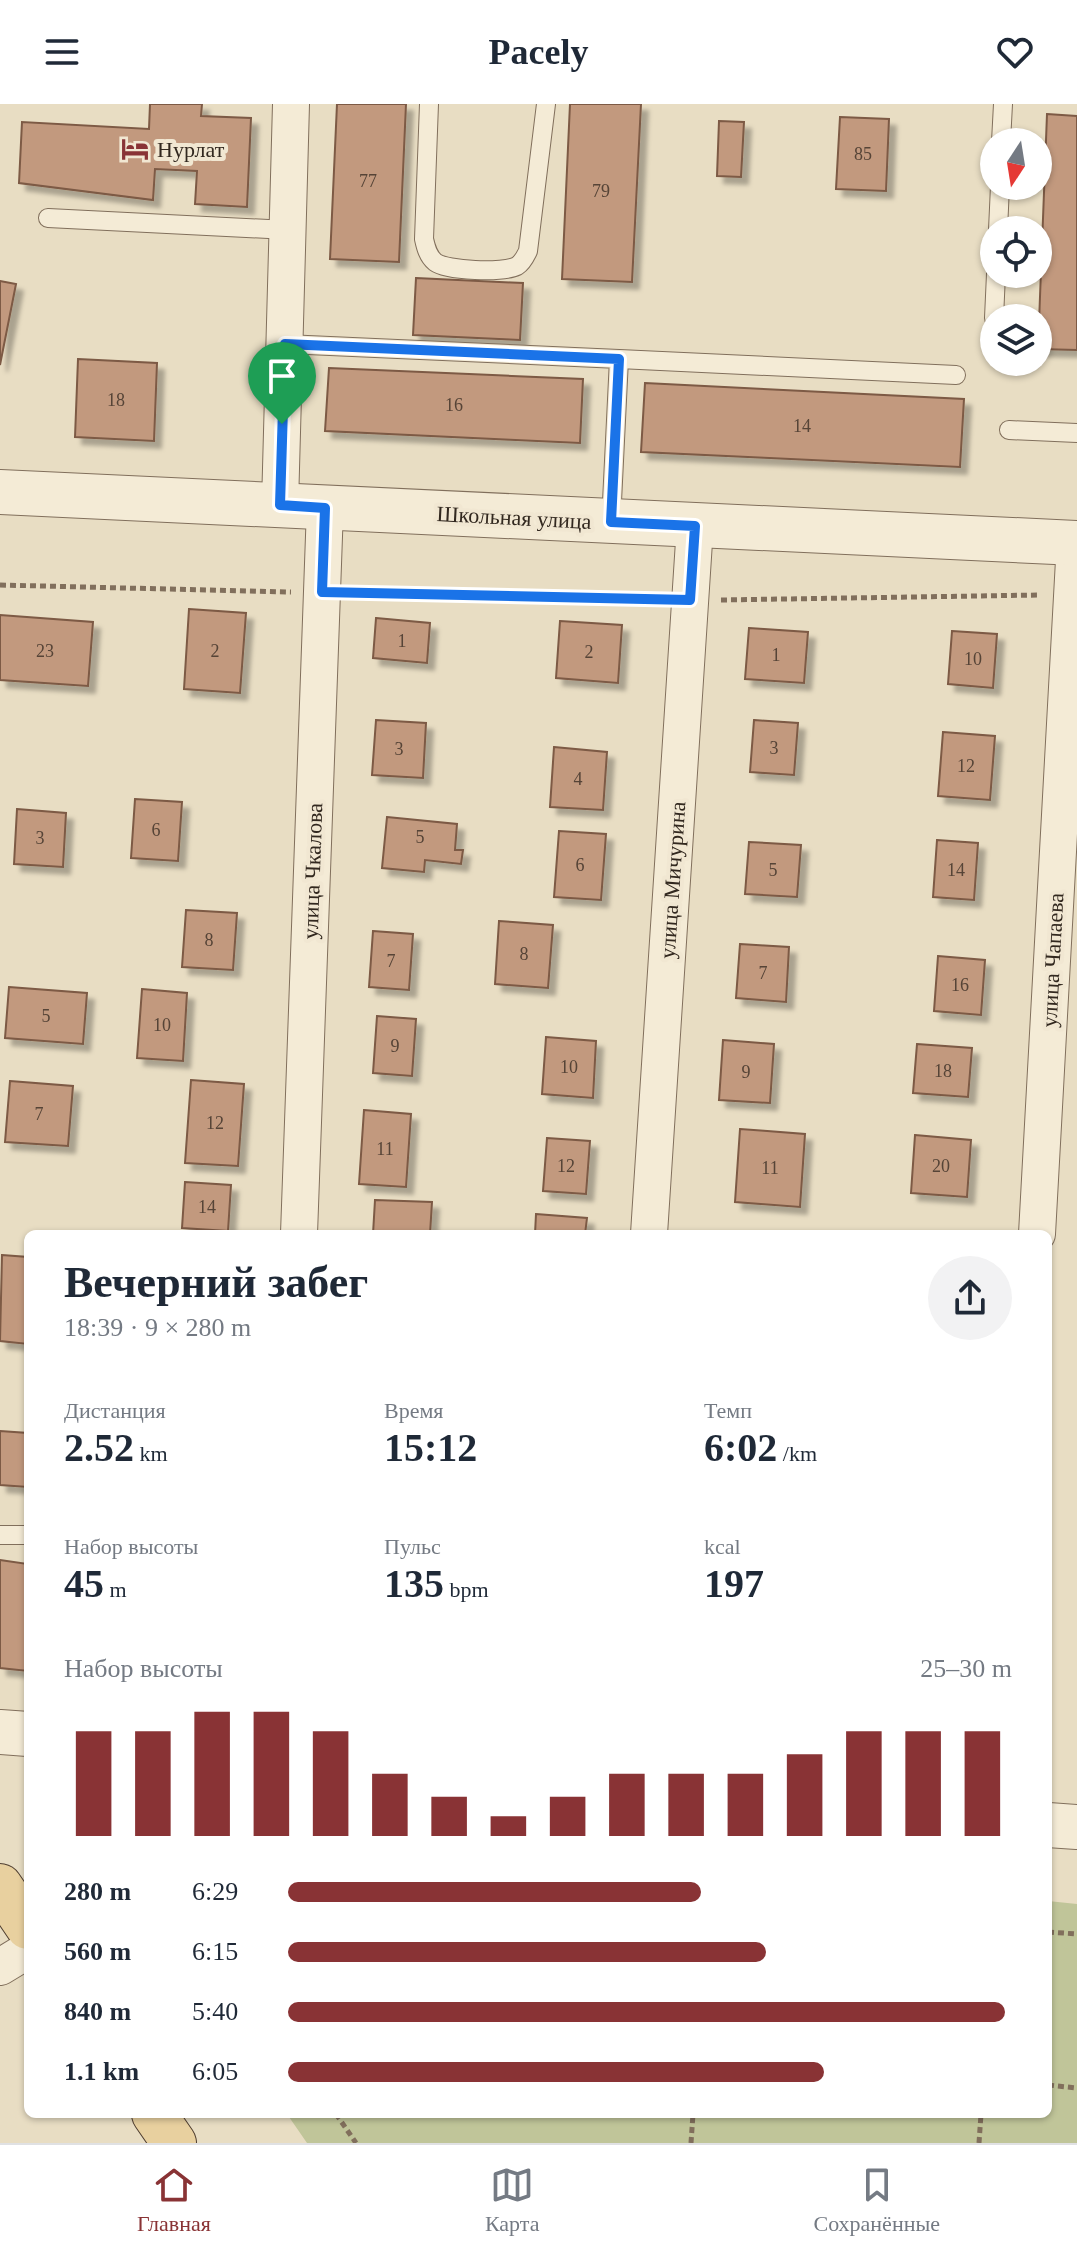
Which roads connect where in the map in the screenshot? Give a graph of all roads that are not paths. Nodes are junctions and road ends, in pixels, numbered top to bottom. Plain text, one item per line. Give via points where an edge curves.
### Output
1 (291, 104) edge
2 (429, 104) edge
3 (546, 104) edge
4 (1003, 104) edge
5 (1002, 128) edge
6 (48, 218) dead end
7 (288, 230) junction
8 (285, 344) junction
9 (619, 359) junction
10 (956, 375) dead end
11 (1009, 430) dead end
12 (1077, 433) edge
13 (0, 492) edge
14 (280, 505) junction
15 (325, 508) junction
16 (611, 522) junction
17 (695, 526) junction
18 (1076, 542) edge
19 (1071, 711) edge
20 (1066, 914) edge
21 (299, 1230) edge
22 (649, 1230) edge
23 (1037, 1230) edge
24 (0, 1535) edge
25 (24, 1535) edge
26 (0, 1732) edge
27 (24, 1734) edge
28 (1052, 1825) edge
29 (1077, 1827) edge
30 (0, 1886) edge
31 (24, 1921) edge
32 (24, 1952) edge
33 (0, 1967) edge
34 (157, 2118) edge
35 (174, 2143) edge

1 - 7 street
2 - 3 lane via 424,239 428,253 447,268 502,270 515,267 528,251
4 - 5 lane
6 - 7 lane
7 - 8 street
8 - 9 lane
8 - 14 street
9 - 10 lane
9 - 16 lane
11 - 12 lane
13 - 14 street, Школьная улица
14 - 15 street, Школьная улица
15 - 16 street, Школьная улица
15 - 21 street, улица Чкалова
16 - 17 street, Школьная улица
17 - 18 street, Школьная улица
17 - 22 street, улица Мичурина
18 - 19 street, улица Чапаева
19 - 20 street, улица Чапаева
20 - 23 street, улица Чапаева
24 - 25 lane
26 - 27 street
28 - 29 street
30 - 31 main road
32 - 33 street
34 - 35 main road

